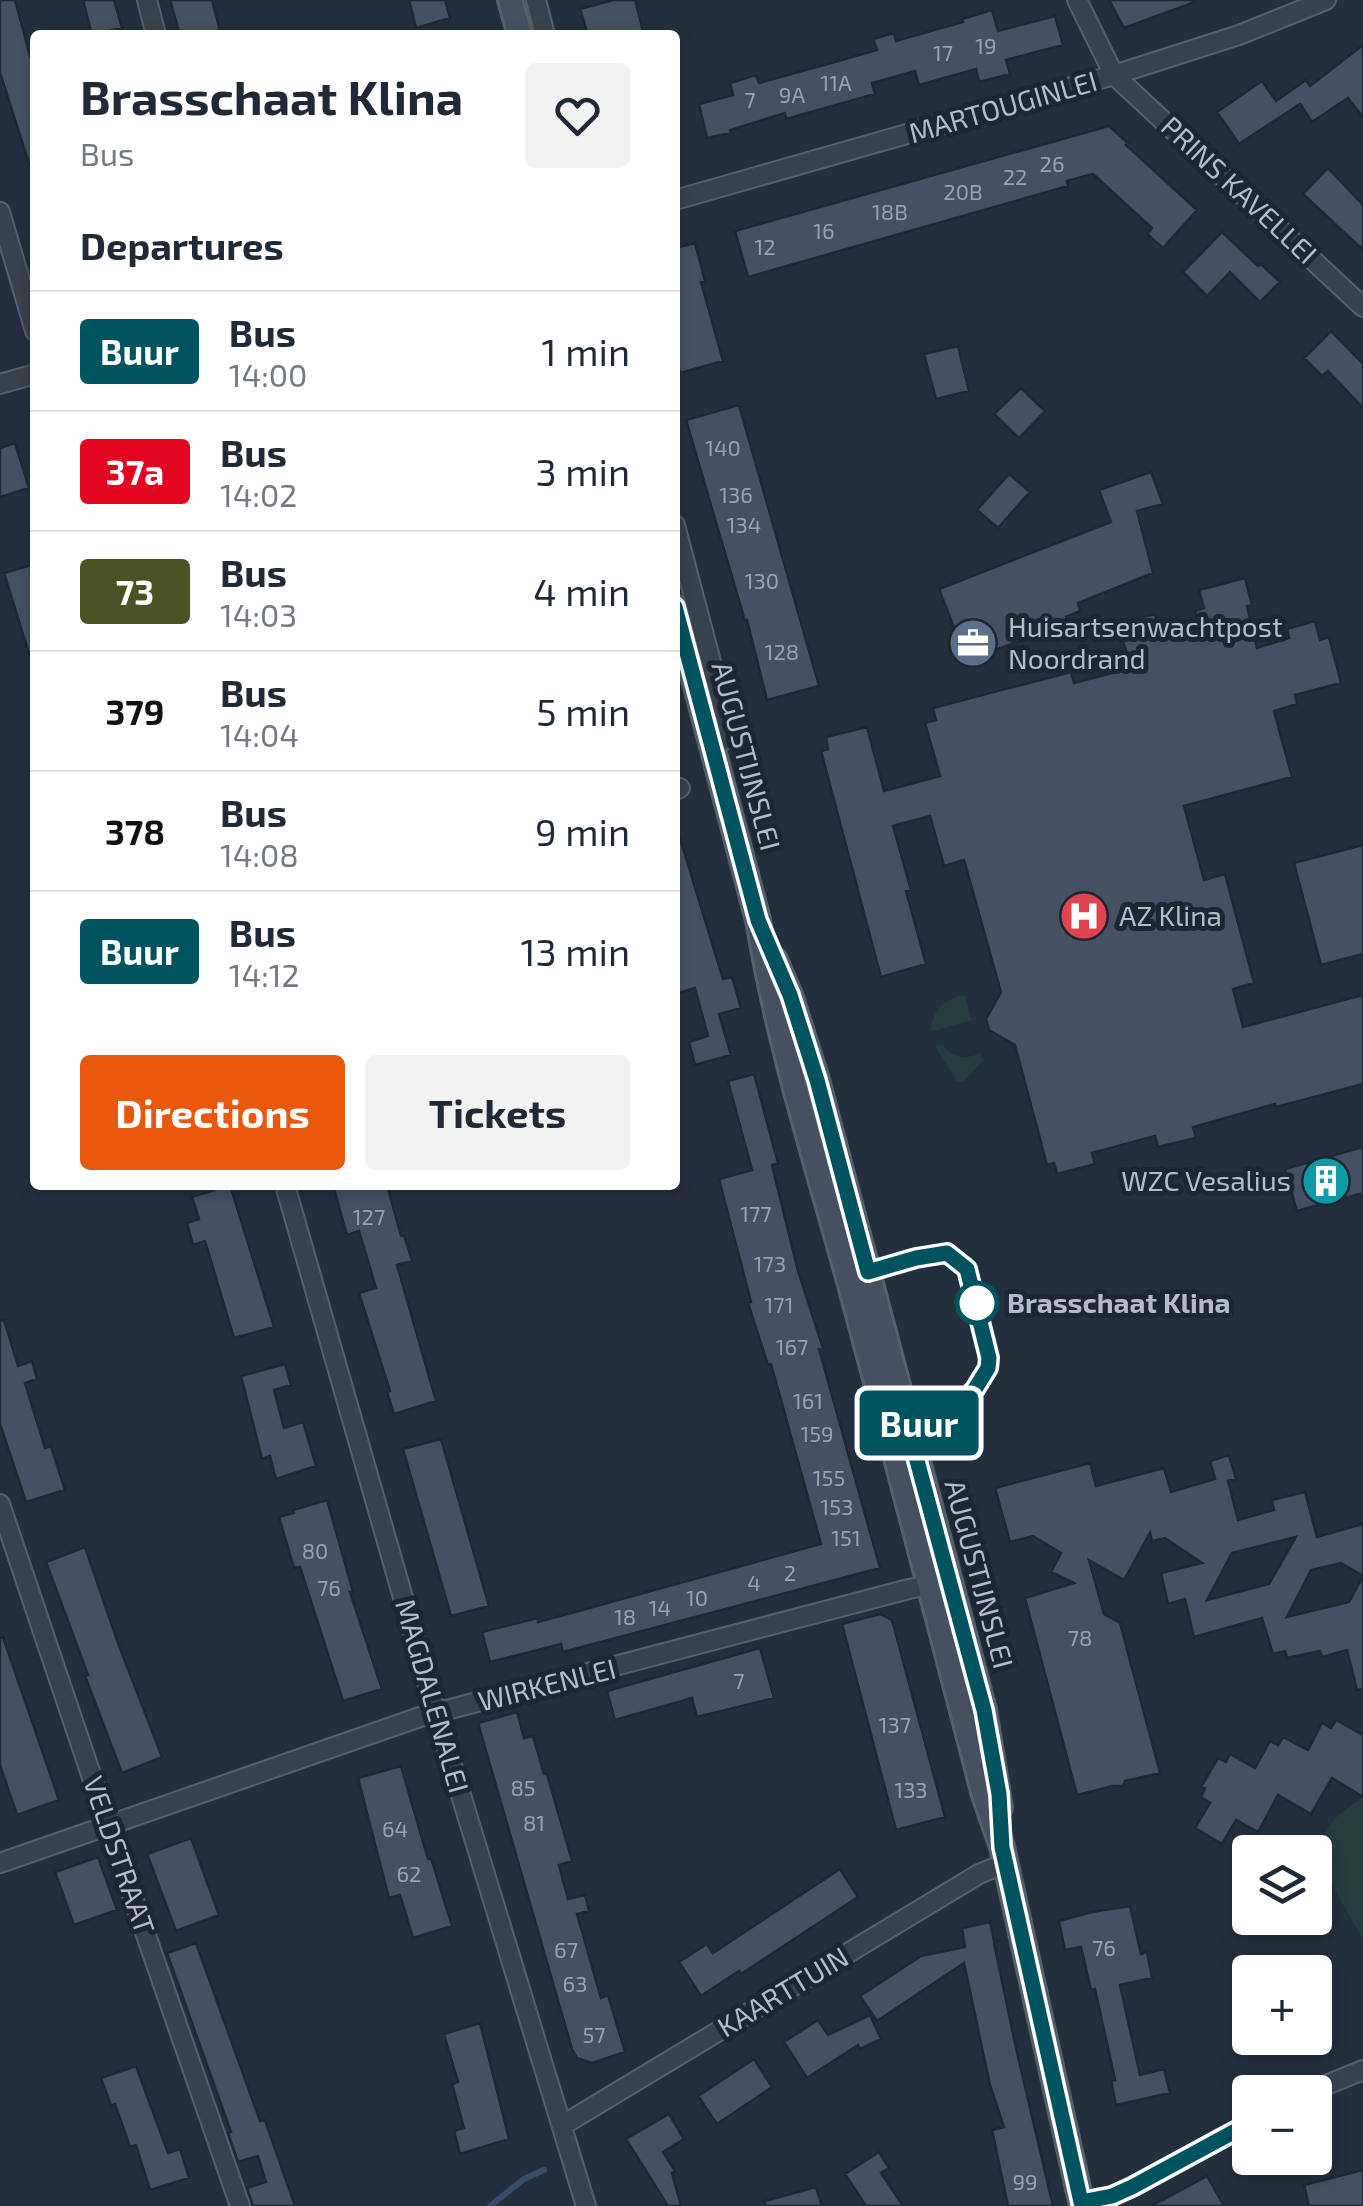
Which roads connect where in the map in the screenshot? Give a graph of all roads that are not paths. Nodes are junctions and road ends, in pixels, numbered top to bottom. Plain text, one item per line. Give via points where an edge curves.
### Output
1 (147, 0) edge
2 (510, 0) edge
3 (536, 0) edge
4 (1077, 0) edge
5 (1326, 0) edge
6 (155, 30) edge
7 (519, 30) edge
8 (544, 30) edge
9 (1114, 75) junction
10 (680, 199) edge
11 (0, 212) edge
12 (1363, 307) edge
13 (30, 314) edge
14 (30, 375) edge
15 (0, 384) edge
16 (680, 548) edge
17 (680, 622) edge
18 (721, 741) junction
19 (758, 920) junction
20 (286, 1190) edge
21 (0, 1504) edge
22 (930, 1585) junction
23 (436, 1713) junction
24 (108, 1826) junction
25 (1004, 1855) junction
26 (0, 1863) edge
27 (1363, 2070) edge
28 (1332, 2083) edge
29 (562, 2124) junction
30 (1232, 2133) edge
31 (1082, 2204) edge
32 (240, 2206) edge
33 (586, 2206) edge

1 - 6 street
2 - 7 street
3 - 8 street
4 - 9 street
5 - 9 street, MARTOUGINLEI
9 - 10 street, MARTOUGINLEI
9 - 12 street, PRINS KAVELLEI
11 - 13 street
14 - 15 street
16 - 18 street, AUGUSTIJNSLEI
17 - 18 street, AUGUSTIJNSLEI
18 - 19 street, AUGUSTIJNSLEI
19 - 22 street, AUGUSTIJNSLEI
19 - 25 street, AUGUSTIJNSLEI via 817,1080 984,1710
20 - 23 street, MAGDALENALEI
21 - 24 street, VELDSTRAAT
22 - 23 street, WIRKENLEI
22 - 25 street, AUGUSTIJNSLEI
23 - 24 street, WIRKENLEI
23 - 29 street, MAGDALENALEI
24 - 26 street, WIRKENLEI
24 - 32 street, VELDSTRAAT
25 - 29 street, KAARTTUIN
25 - 31 street, AUGUSTIJNSLEI
27 - 28 street
29 - 33 street, MAGDALENALEI
30 - 31 street via 1132,2187

